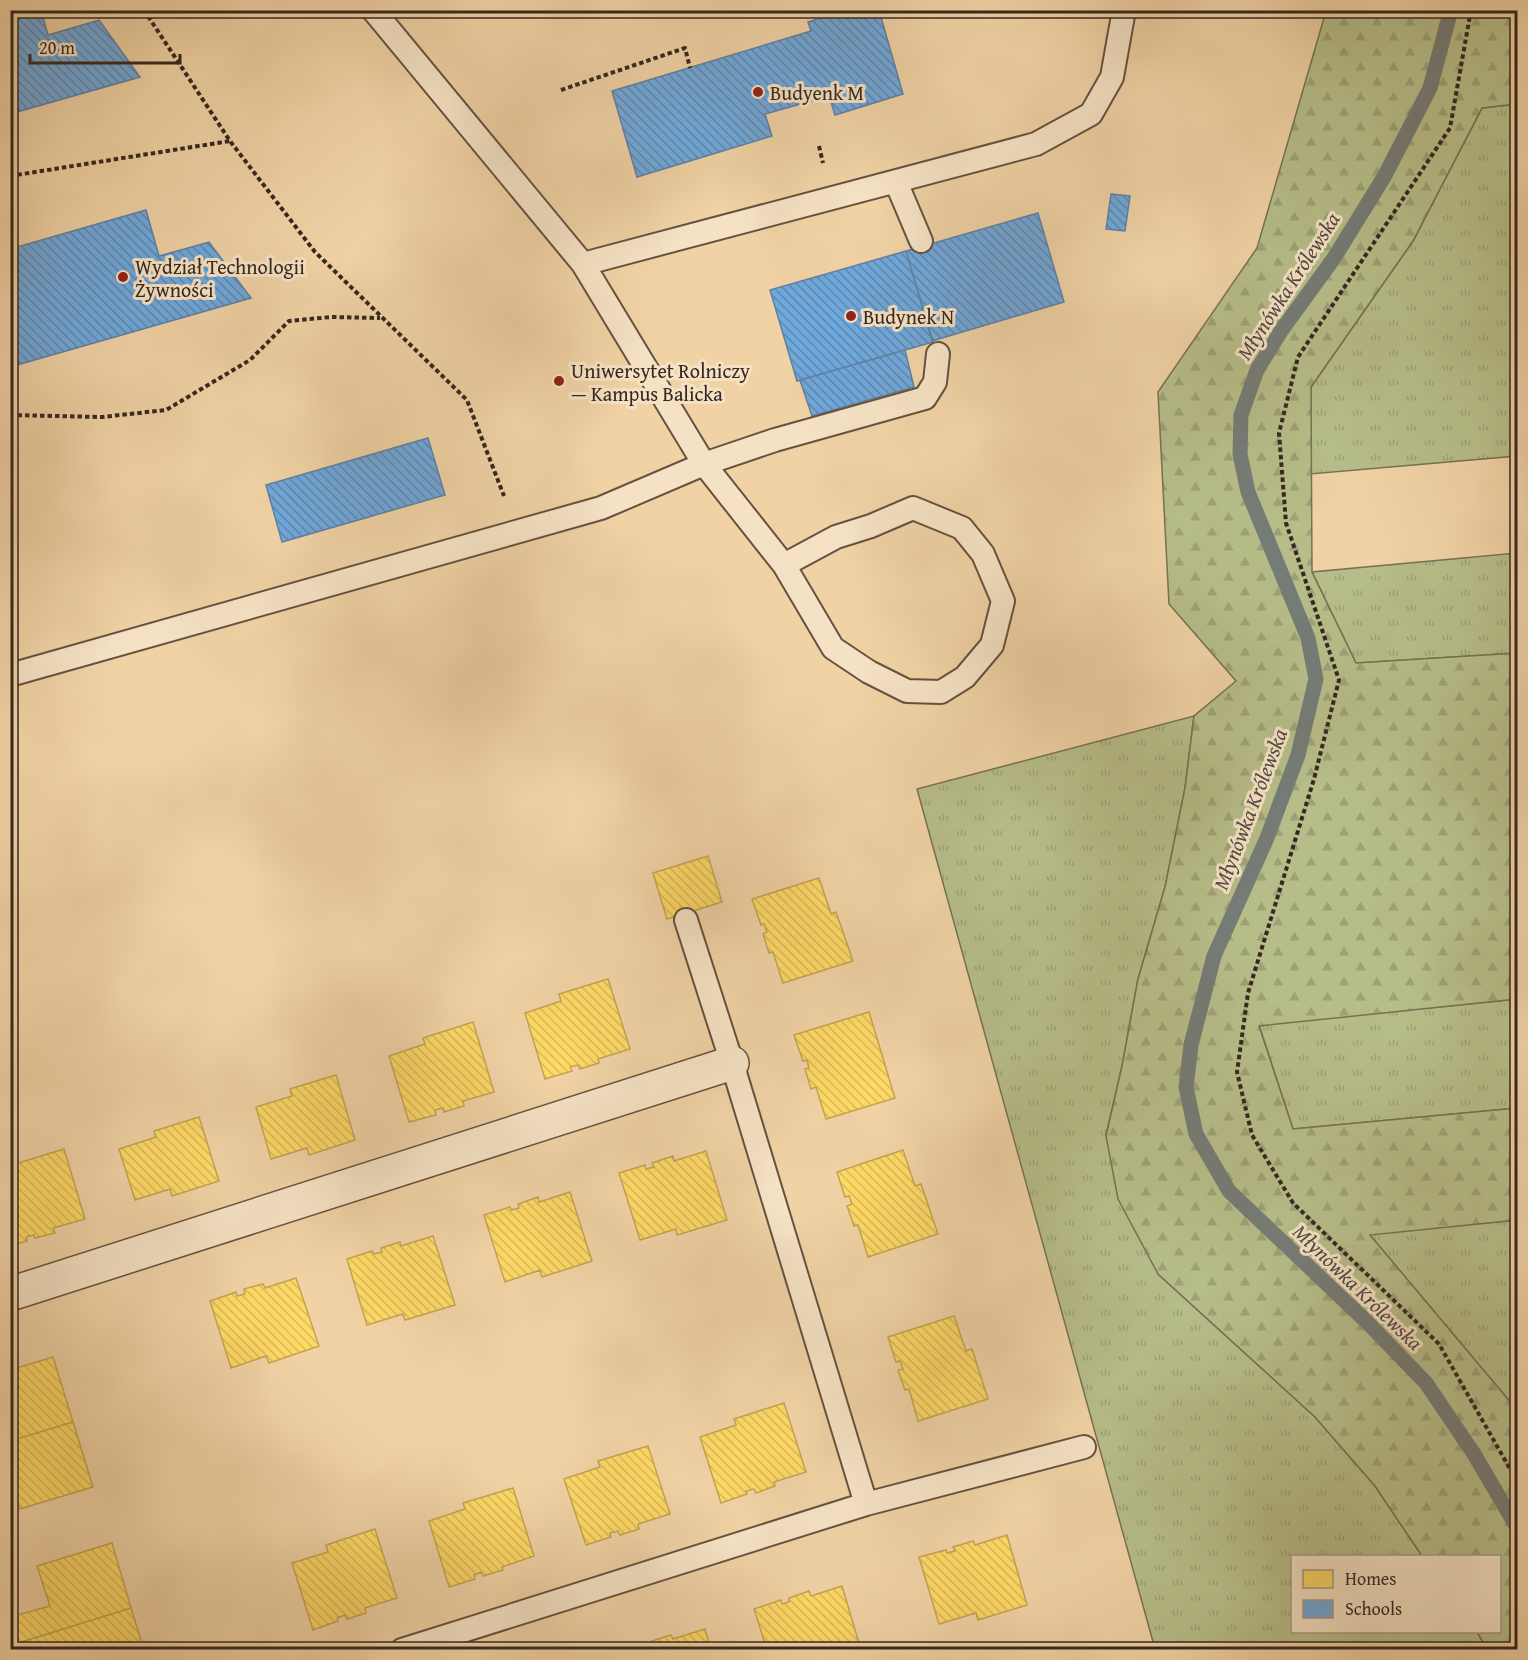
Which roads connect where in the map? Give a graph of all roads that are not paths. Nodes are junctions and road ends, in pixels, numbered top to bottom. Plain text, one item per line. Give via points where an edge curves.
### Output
1 (373, 10) edge
2 (1124, 10) edge
3 (896, 182) junction
4 (921, 241) dead end
5 (583, 264) junction
6 (938, 354) dead end
7 (704, 464) junction
8 (784, 565) junction
9 (10, 675) edge
10 (686, 920) dead end
11 (732, 1063) junction
12 (10, 1294) edge
13 (1084, 1447) dead end
14 (866, 1504) junction
15 (402, 1650) edge

1 - 5 lane
2 - 3 lane via 1112,77 1090,114 1036,144
3 - 4 lane
3 - 5 lane
5 - 7 lane
6 - 7 lane via 935,382 925,398
7 - 8 lane
7 - 9 lane via 602,508
8 - 8 lane via 833,648 907,691 942,692 965,676 992,645 1003,601 983,554 963,528 914,508 836,537
10 - 11 lane
11 - 12 street
11 - 14 lane
13 - 14 lane
14 - 15 lane

